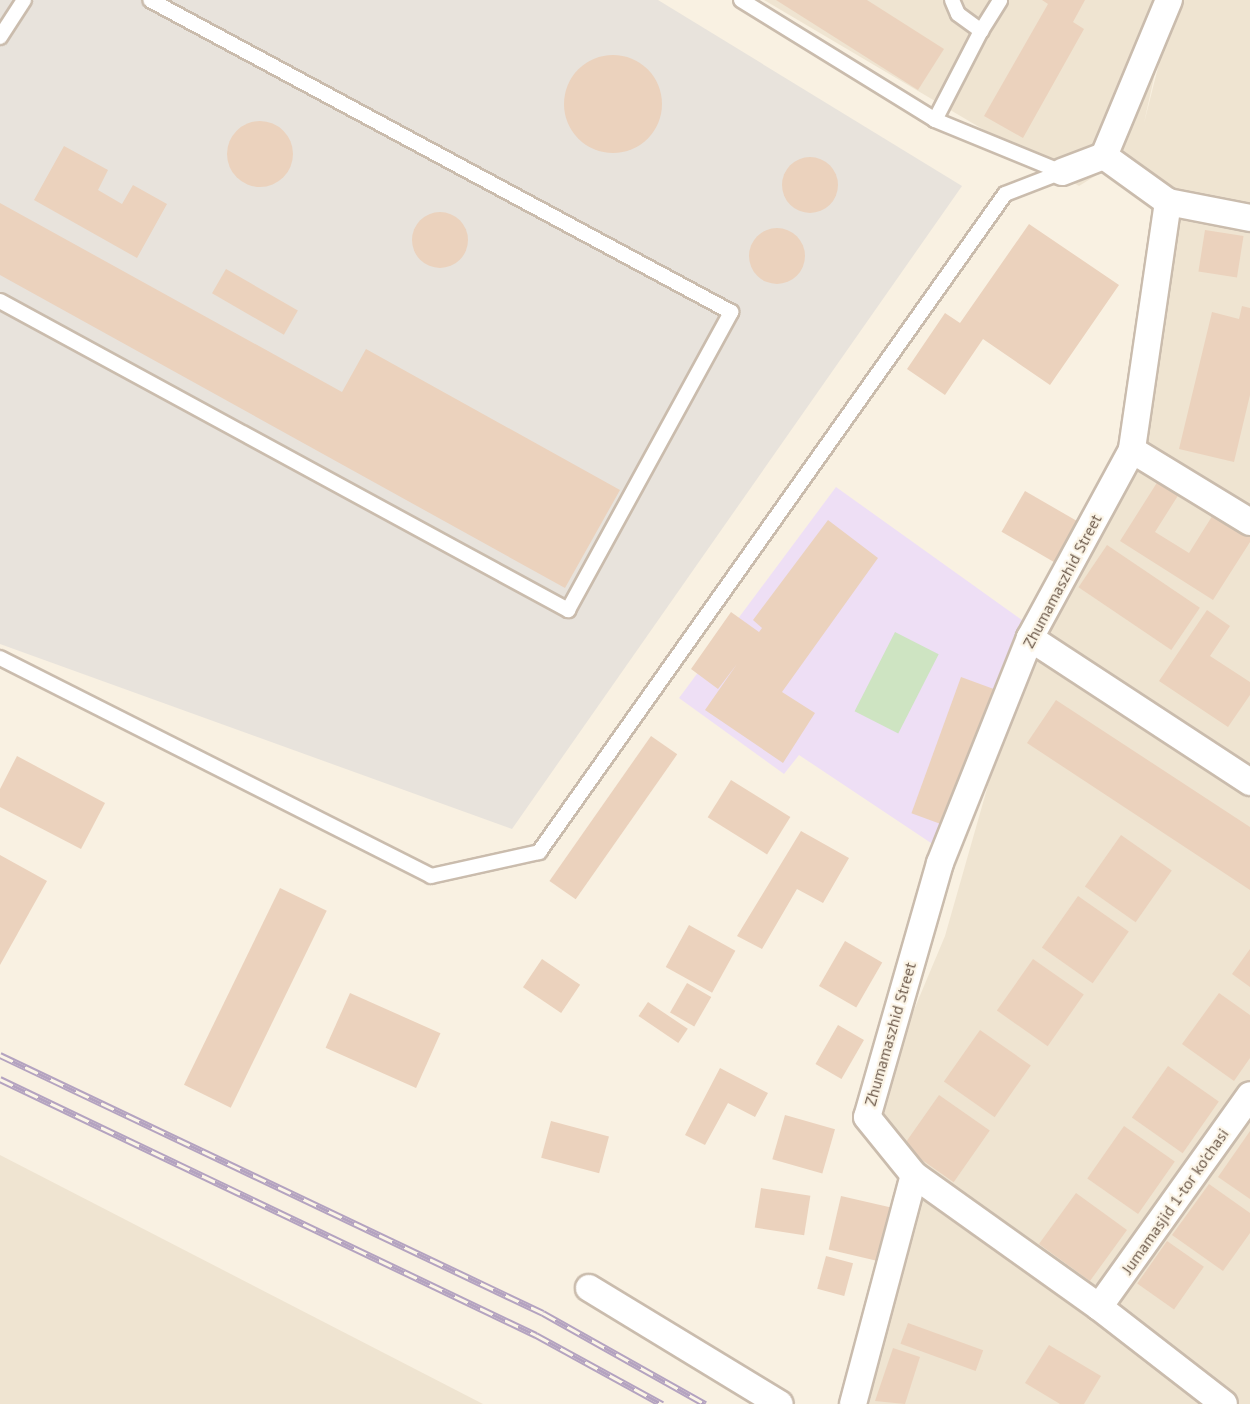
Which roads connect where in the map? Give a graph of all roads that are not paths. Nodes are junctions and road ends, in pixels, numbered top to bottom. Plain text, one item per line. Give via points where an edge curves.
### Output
1 (24, 0) edge
2 (150, 0) edge
3 (741, 0) edge
4 (952, 0) edge
5 (1000, 0) edge
6 (1169, 0) edge
7 (981, 31) junction
8 (0, 37) edge
9 (935, 120) junction
10 (1104, 156) junction
11 (1062, 172) junction
12 (1168, 202) junction
13 (1250, 218) edge
14 (0, 301) edge
15 (1132, 450) junction
16 (1250, 522) edge
17 (1030, 638) junction
18 (0, 658) edge
19 (1250, 782) edge
20 (1250, 1095) edge
21 (914, 1175) junction
22 (589, 1288) dead end
23 (1099, 1307) junction
24 (780, 1404) edge
25 (854, 1404) edge
26 (1224, 1404) edge

1 - 8 lane
2 - 14 lane via 731,312 568,610
3 - 9 lane
4 - 7 lane via 958,14
5 - 7 lane
6 - 10 street
7 - 9 lane
9 - 11 lane
10 - 11 street
10 - 12 street
11 - 18 lane via 1005,195 539,852 431,876
12 - 13 street
12 - 15 street, Zhumamaszhid Street
15 - 16 street
15 - 17 street, Zhumamaszhid Street
17 - 19 street
17 - 21 street, Zhumamaszhid Street via 940,863 867,1117
20 - 23 street, Jumamasjid 1-tor ko'chasi
21 - 23 street, Zhumamaszhid Street
21 - 25 street
22 - 24 street
23 - 26 street, Zhumamaszhid Street

